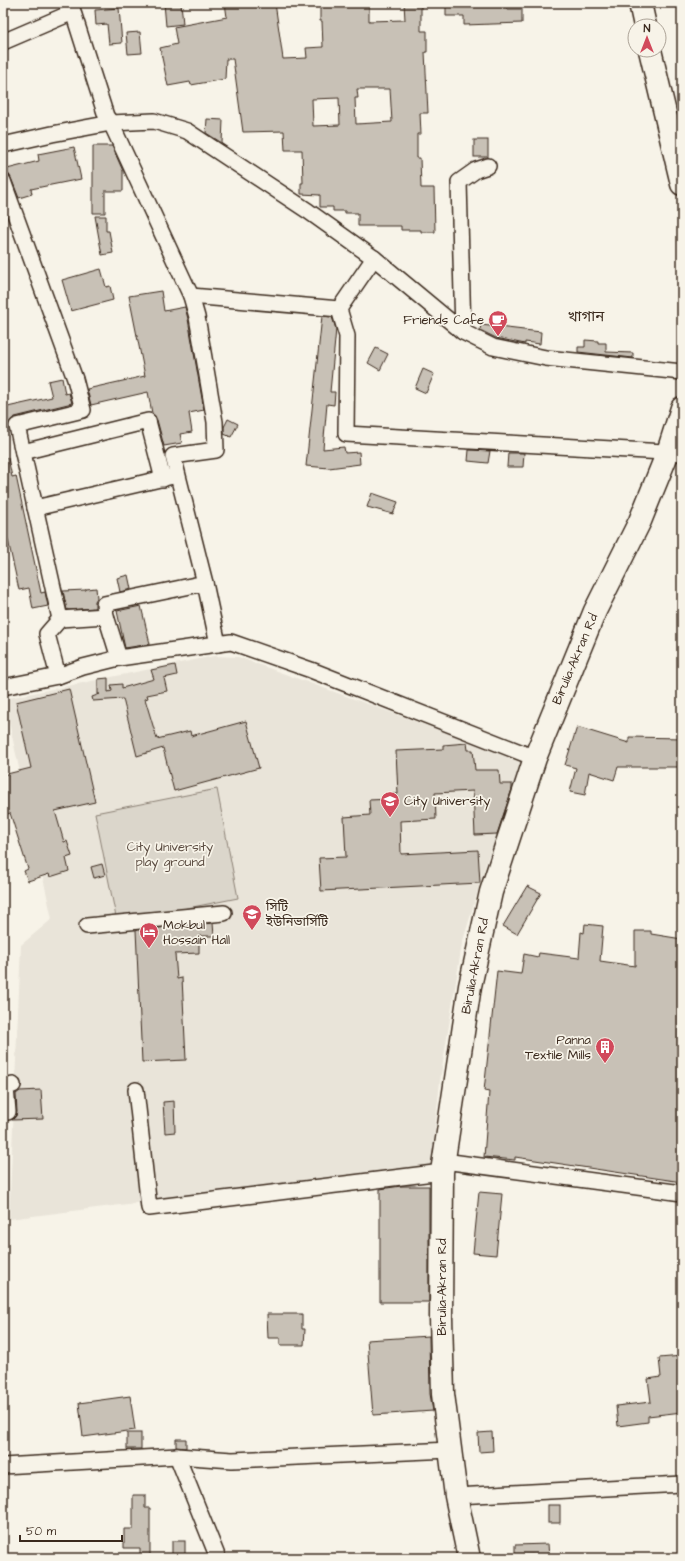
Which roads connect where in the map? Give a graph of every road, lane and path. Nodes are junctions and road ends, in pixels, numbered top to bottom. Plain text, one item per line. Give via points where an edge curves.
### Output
1 (640, 3) edge
2 (72, 7) edge
3 (643, 18) edge
4 (3, 42) edge
5 (652, 58) edge
6 (112, 123) junction
7 (3, 145) edge
8 (488, 166) dead end
9 (3, 181) edge
10 (682, 184) edge
11 (374, 258) junction
12 (191, 296) junction
13 (339, 309) junction
14 (463, 332) junction
15 (682, 372) edge
16 (682, 408) edge
17 (23, 452) junction
18 (675, 452) edge
19 (178, 475) junction
20 (163, 479) junction
21 (35, 508) junction
22 (204, 583) junction
23 (106, 616) junction
24 (60, 619) junction
25 (218, 644) junction
26 (119, 658) junction
27 (58, 676) junction
28 (3, 687) edge
29 (535, 758) junction
30 (224, 913) dead end
31 (87, 926) dead end
32 (13, 1085) dead end
33 (136, 1090) dead end
34 (3, 1112) edge
35 (443, 1167) junction
36 (682, 1193) edge
37 (450, 1450) junction
38 (177, 1456) junction
39 (3, 1466) edge
40 (682, 1484) edge
41 (456, 1496) junction
42 (218, 1558) edge
43 (469, 1558) edge

1 - 3 highway
2 - 4 street
2 - 6 street via 106,116
5 - 10 highway
6 - 7 street
6 - 11 street via 154,121 187,131
6 - 12 street
8 - 14 street via 476,170 459,182
9 - 17 street via 76,379 82,410 17,426
11 - 13 street
11 - 14 street
12 - 13 street
12 - 19 street via 215,422 216,450 173,456
13 - 18 street via 347,336 346,434
14 - 15 street via 493,347 546,358
16 - 18 highway, Birulia-Akran Rd
17 - 20 street via 148,421
17 - 21 street
18 - 29 highway, Birulia-Akran Rd via 595,612
19 - 20 street
19 - 22 street
20 - 21 street
21 - 24 street
22 - 23 street via 104,604
22 - 25 street
23 - 24 street
23 - 26 street
24 - 27 street via 47,634
25 - 26 street
25 - 29 street via 231,642 311,670
26 - 27 street
27 - 28 street
29 - 35 highway, Birulia-Akran Rd via 490,892 470,986
30 - 31 street
32 - 34 street via 6,1087 8,1112
33 - 35 street via 149,1208
35 - 36 street
35 - 37 highway, Birulia-Akran Rd via 441,1317 443,1394
37 - 38 street via 232,1460
37 - 41 highway, Birulia-Akran Rd
38 - 39 street
38 - 42 street
40 - 41 street
41 - 43 highway, Birulia-Akran Rd

